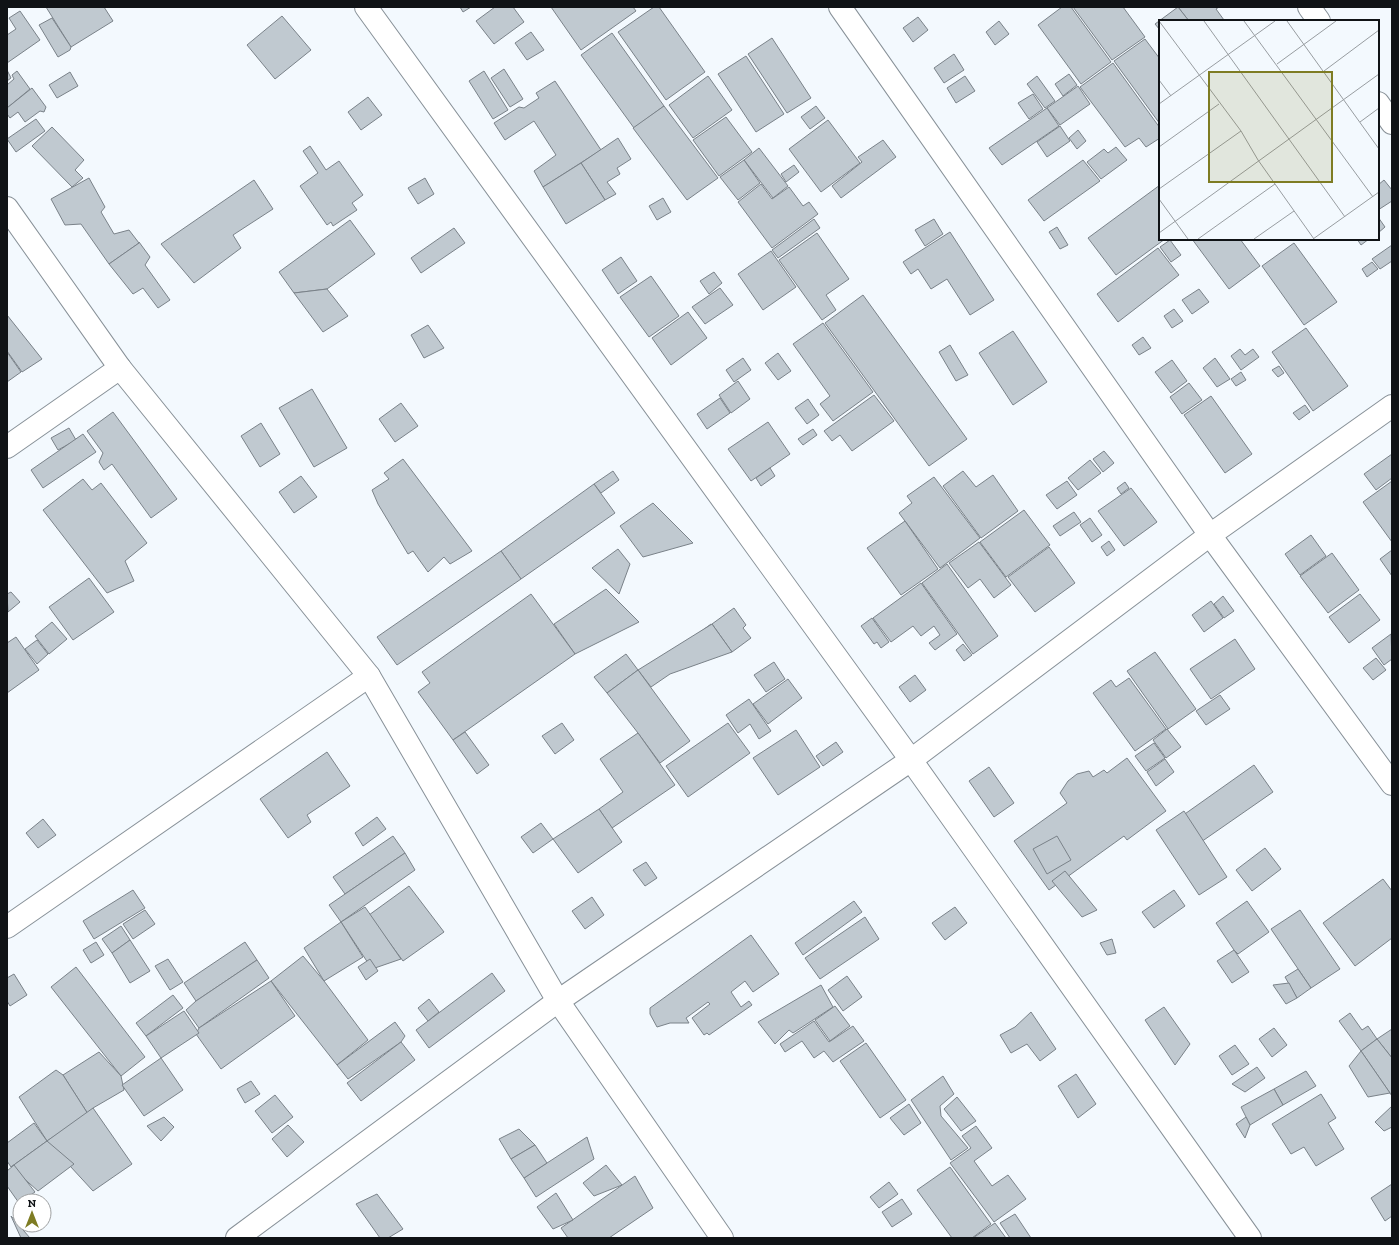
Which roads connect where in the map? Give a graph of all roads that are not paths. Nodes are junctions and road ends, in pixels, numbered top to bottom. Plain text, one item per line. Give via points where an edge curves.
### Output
1 (366, 7) edge
2 (840, 7) edge
3 (1309, 7) edge
4 (1318, 20) edge
5 (1379, 104) edge
6 (1392, 123) edge
7 (7, 208) edge
8 (120, 368) junction
9 (1392, 406) edge
10 (7, 447) edge
11 (1210, 535) junction
12 (369, 676) junction
13 (911, 760) junction
14 (1392, 784) edge
15 (7, 927) edge
16 (558, 1001) junction
17 (237, 1238) edge
18 (722, 1238) edge
19 (1250, 1238) edge

1 - 13 street
2 - 11 street
3 - 4 street
5 - 6 street
7 - 8 street
8 - 10 street
8 - 12 street
9 - 11 street
11 - 13 street
11 - 14 street
12 - 15 street
12 - 16 street
13 - 16 street
13 - 19 street
16 - 17 street
16 - 18 street

